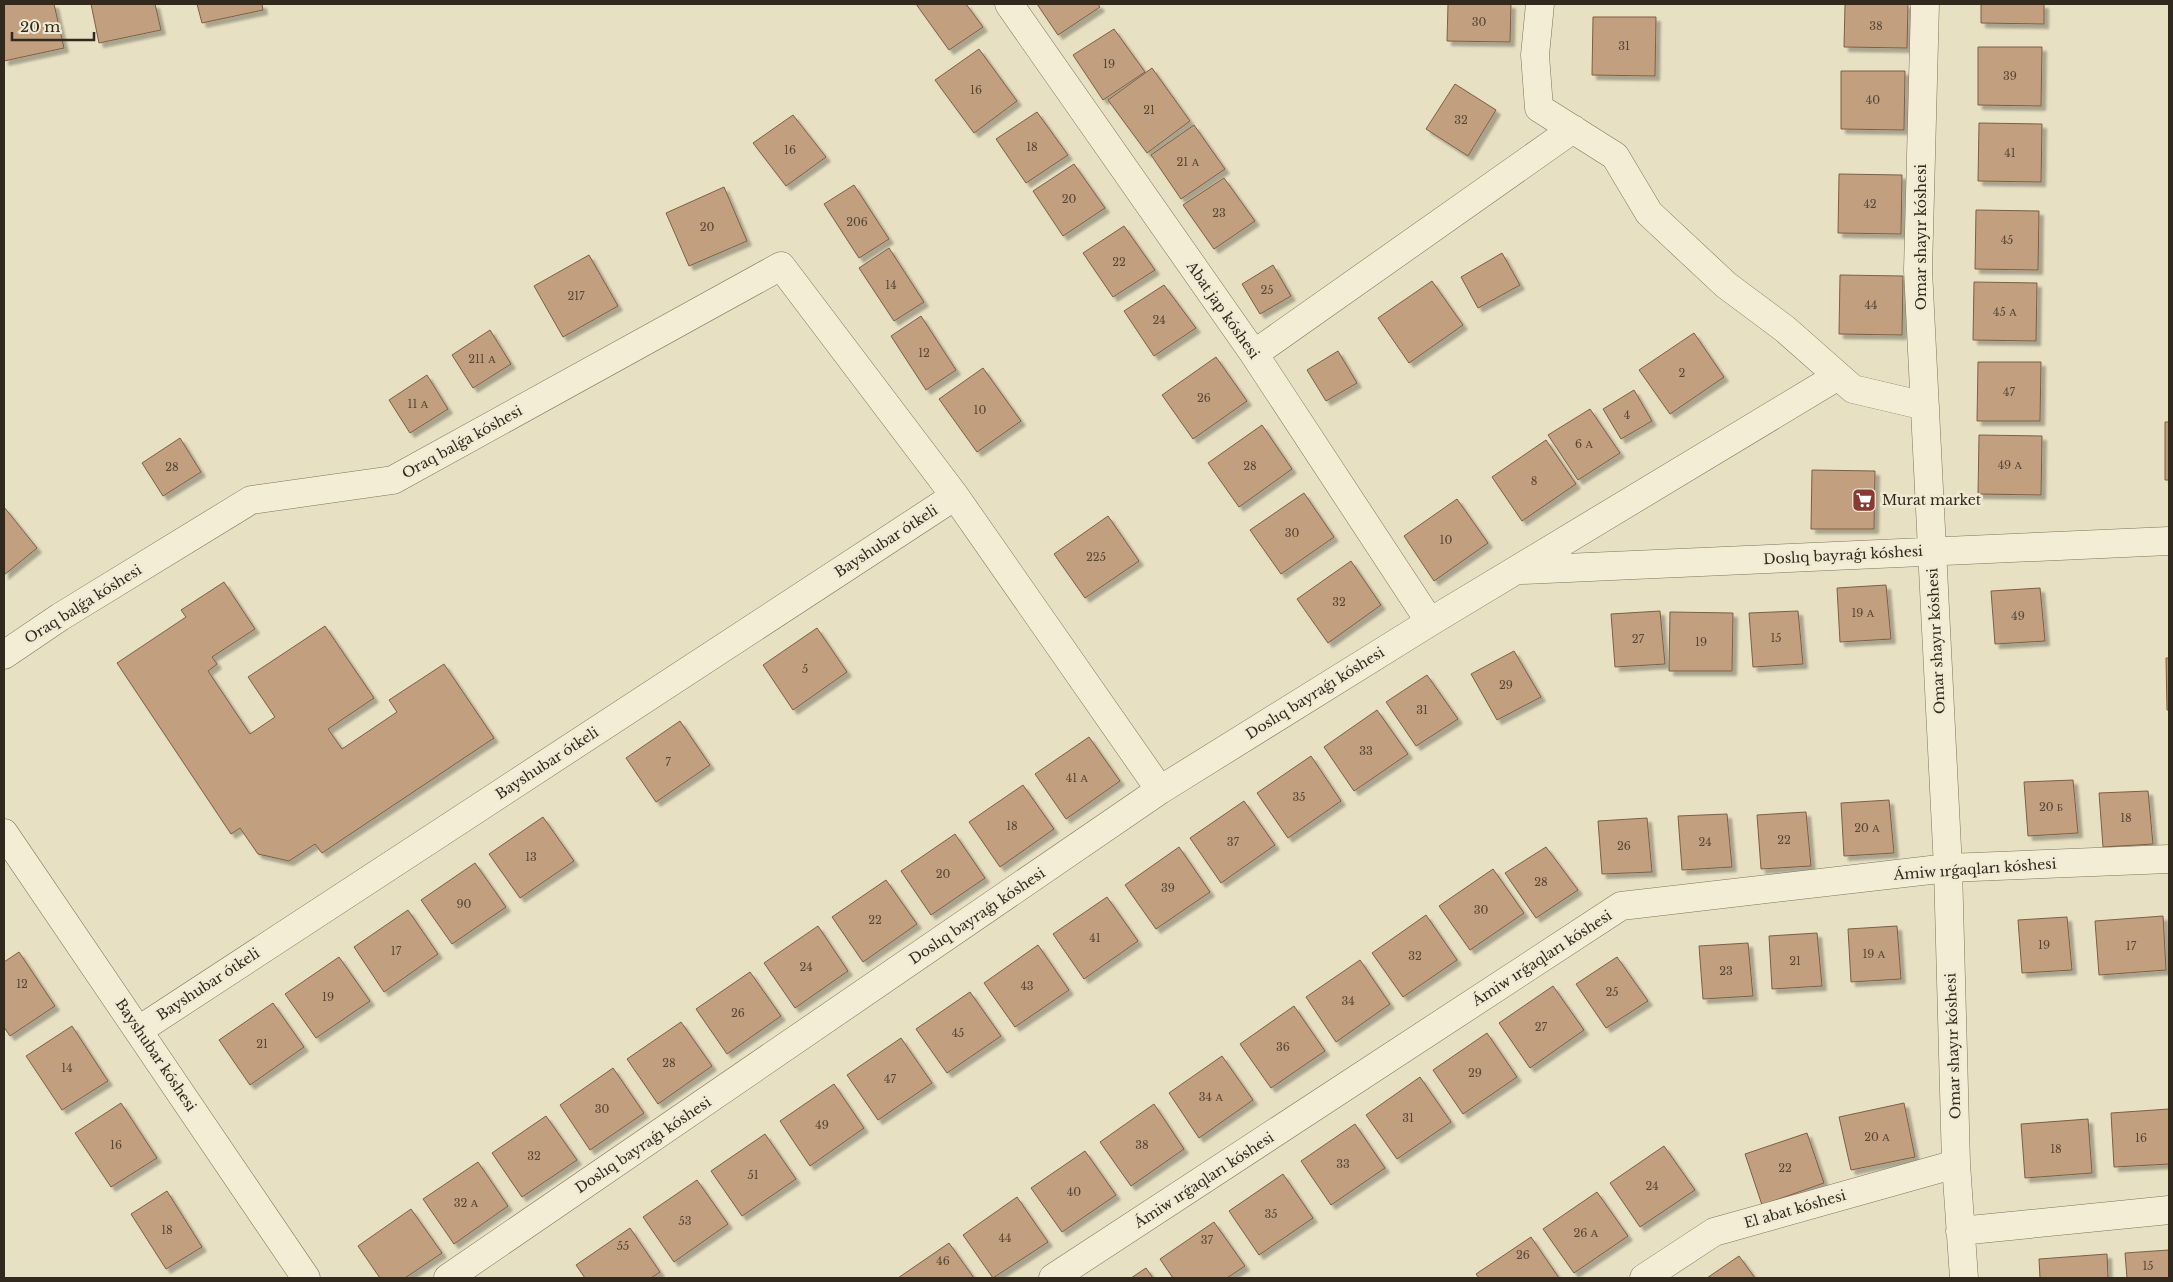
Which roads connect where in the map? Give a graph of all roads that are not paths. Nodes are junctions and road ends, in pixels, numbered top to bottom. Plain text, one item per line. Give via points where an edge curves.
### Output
1 (1009, 4) edge
2 (1540, 4) edge
3 (1925, 4) edge
4 (1573, 129) junction
5 (1254, 354) junction
6 (1838, 376) junction
7 (1925, 406) junction
8 (955, 496) junction
9 (2169, 540) edge
10 (1932, 551) junction
11 (1517, 570) junction
12 (1430, 622) junction
13 (4, 656) edge
14 (1160, 790) junction
15 (4, 833) edge
16 (2169, 859) edge
17 (1948, 868) junction
18 (139, 1030) junction
19 (1956, 1164) junction
20 (2169, 1210) edge
21 (1960, 1232) junction
22 (306, 1278) edge
23 (448, 1278) edge
24 (1053, 1278) edge
25 (1644, 1278) edge
26 (1964, 1278) edge

1 - 5 street, Abat jap kóshesi
2 - 4 street via 1534,55 1538,108
3 - 7 street, Omar shayır kóshesi via 1918,270
4 - 5 street
4 - 6 street via 1615,156 1649,213 1712,272 1785,329
5 - 12 street, Abat jap kóshesi
6 - 7 street via 1853,389
6 - 11 street, Doslıq bayraǵı kóshesi
7 - 10 street, Omar shayır kóshesi
8 - 13 street, Oraq balǵa kóshesi via 781,266 394,480 251,500 60,617
8 - 14 street
8 - 18 street, Bayshubar ótkeli
9 - 10 street, Doslıq bayraǵı kóshesi
10 - 11 street, Doslıq bayraǵı kóshesi
10 - 17 street, Omar shayır kóshesi
11 - 12 street, Doslıq bayraǵı kóshesi
12 - 14 street, Doslıq bayraǵı kóshesi
14 - 23 street, Doslıq bayraǵı kóshesi
15 - 18 street, Bayshubar kóshesi
16 - 17 street, Ámiw ırǵaqları kóshesi
17 - 19 street, Omar shayır kóshesi
17 - 24 street, Ámiw ırǵaqları kóshesi via 1621,906
18 - 22 street, Bayshubar kóshesi
19 - 21 street, Omar shayır kóshesi
19 - 25 street, El abat kóshesi via 1714,1232
20 - 21 street
21 - 26 street, Omar shayır kóshesi

